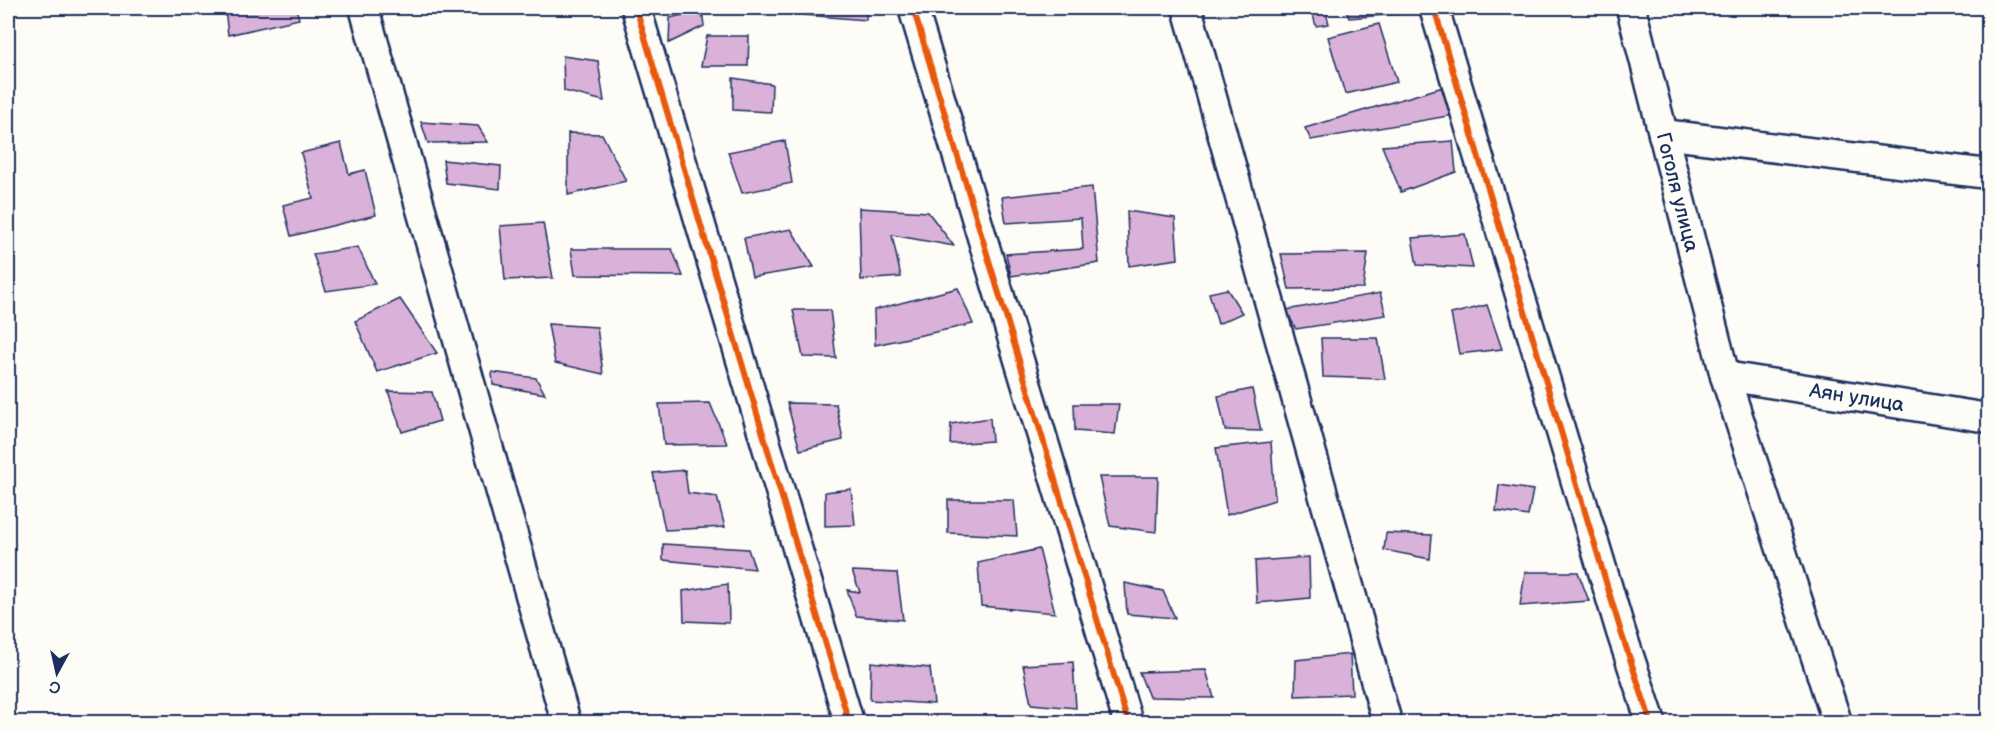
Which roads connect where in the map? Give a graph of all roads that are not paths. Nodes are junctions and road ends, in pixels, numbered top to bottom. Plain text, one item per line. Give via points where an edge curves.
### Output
1 (364, 8) edge
2 (636, 8) edge
3 (913, 8) edge
4 (1186, 8) edge
5 (1434, 8) edge
6 (1631, 8) edge
7 (1663, 134) junction
8 (1989, 174) edge
9 (1725, 376) junction
10 (1989, 418) edge
11 (566, 723) edge
12 (849, 723) edge
13 (1128, 723) edge
14 (1387, 723) edge
15 (1651, 723) edge
16 (1837, 723) edge

1 - 11 street
2 - 12 street
3 - 13 street
4 - 14 street
5 - 15 street
6 - 7 street, Гоголя улица
7 - 8 street
7 - 9 street, Гоголя улица
9 - 10 street, Аян улица
9 - 16 street, Гоголя улица

